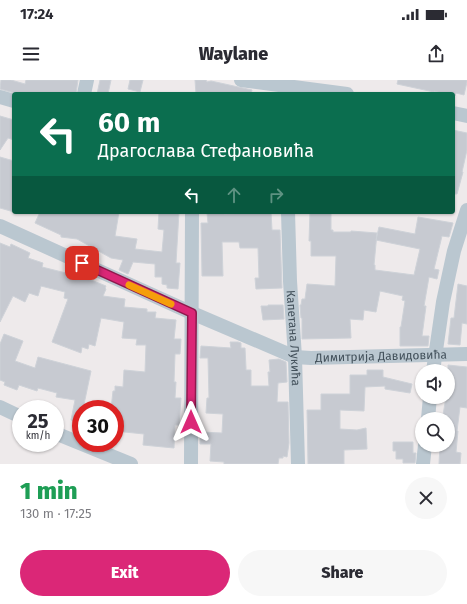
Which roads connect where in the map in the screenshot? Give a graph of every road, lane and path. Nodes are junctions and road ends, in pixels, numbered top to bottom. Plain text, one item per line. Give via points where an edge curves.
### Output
1 (87, 80) edge
2 (241, 80) edge
3 (286, 86) edge
4 (84, 92) edge
5 (332, 92) edge
6 (0, 97) edge
7 (12, 100) edge
8 (455, 113) edge
9 (467, 116) edge
10 (467, 210) edge
11 (192, 214) edge
12 (288, 214) edge
13 (0, 226) edge
14 (192, 313) junction
15 (467, 354) edge
16 (435, 355) junction
17 (295, 357) junction
18 (434, 364) edge
19 (0, 407) edge
20 (12, 413) edge
21 (64, 437) edge
22 (424, 452) edge
23 (130, 464) edge
24 (191, 464) edge
25 (298, 464) edge
26 (423, 464) edge

1 - 4 street
2 - 3 street
3 - 5 street
6 - 7 street
8 - 9 street
10 - 16 street via 450,268
11 - 14 street
12 - 17 street, Капетана Лукића
13 - 14 street
14 - 17 street
14 - 24 street
15 - 16 street, Димитрија Давидовића
16 - 17 street, Димитрија Давидовића
16 - 18 street
17 - 25 street, Капетана Лукића
19 - 20 street
21 - 23 street
22 - 26 street

